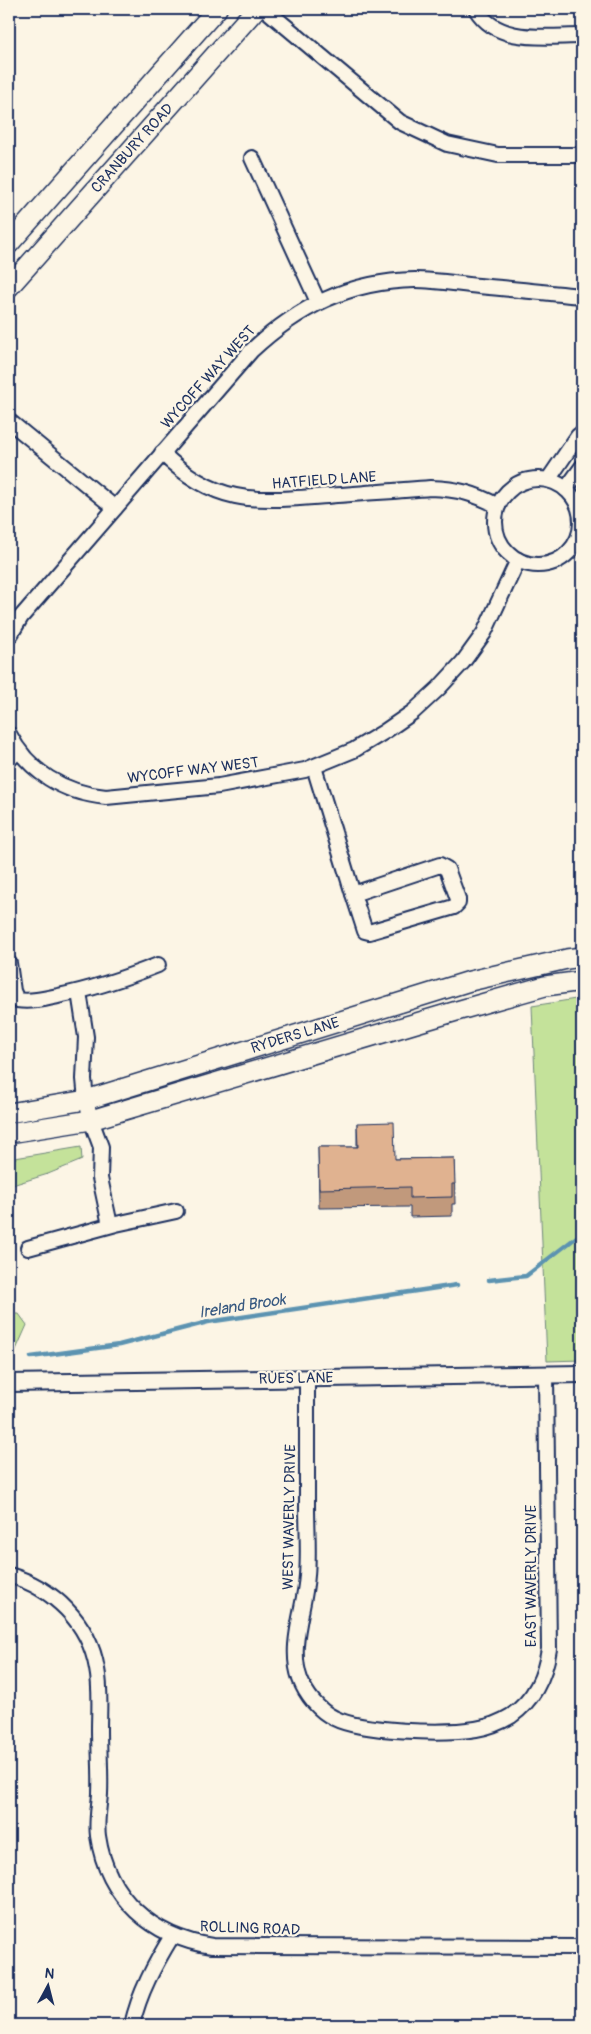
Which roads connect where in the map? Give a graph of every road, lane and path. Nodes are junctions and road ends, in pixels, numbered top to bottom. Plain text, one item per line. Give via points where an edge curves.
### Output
1 (217, 9) edge
2 (256, 9) edge
3 (265, 9) edge
4 (476, 9) edge
5 (582, 36) edge
6 (582, 155) edge
7 (252, 158) dead end
8 (9, 244) edge
9 (9, 287) edge
10 (582, 296) edge
11 (318, 302) junction
12 (9, 421) edge
13 (582, 433) edge
14 (162, 453) junction
15 (582, 467) edge
16 (548, 480) junction
17 (566, 489) junction
18 (498, 506) junction
19 (115, 508) junction
20 (579, 545) edge
21 (518, 560) junction
22 (9, 637) edge
23 (9, 734) edge
24 (14, 755) edge
25 (314, 767) junction
26 (352, 894) junction
27 (582, 957) edge
28 (9, 963) edge
29 (158, 964) dead end
30 (582, 981) edge
31 (79, 992) junction
32 (86, 1100) junction
33 (9, 1113) edge
34 (91, 1120) junction
35 (9, 1133) edge
36 (176, 1211) dead end
37 (110, 1225) junction
38 (28, 1248) dead end
39 (546, 1374) junction
40 (582, 1374) edge
41 (307, 1378) junction
42 (9, 1383) edge
43 (9, 1575) edge
44 (466, 1730) joint
45 (172, 1936) junction
46 (582, 1947) edge
47 (132, 2025) edge

1 - 8 main road, CRANBURY ROAD
2 - 9 main road, CRANBURY ROAD
3 - 6 street via 400,122 447,144 498,155
4 - 5 street via 494,28 504,32 521,36
7 - 11 street
10 - 11 street, WYCOFF WAY WEST via 417,280 370,284
11 - 14 street, WYCOFF WAY WEST via 286,321 256,346
12 - 19 street
13 - 16 street
14 - 18 street, HATFIELD LANE via 198,482 240,498 270,500 430,488 472,493
14 - 19 street, WYCOFF WAY WEST
15 - 17 street
16 - 17 street
16 - 18 street via 524,482 508,492
17 - 20 street via 580,515
18 - 21 street via 495,518 500,542
19 - 22 street, WYCOFF WAY WEST via 21,617
20 - 21 street via 556,561 530,564
21 - 25 street via 484,633 440,688 384,732 354,750
23 - 24 street, WYCOFF WAY WEST
24 - 25 street, WYCOFF WAY WEST via 61,786 83,794 106,797 219,786
25 - 26 street
26 - 26 street via 362,928 369,932 454,907 458,903 447,869 440,865
27 - 32 main road, RYDERS LANE via 470,981
28 - 31 street via 17,1000 28,1002
29 - 31 street
30 - 34 main road, RYDERS LANE via 545,986 460,1010
31 - 32 street via 86,1038
32 - 33 main road, RYDERS LANE
32 - 34 street
34 - 35 main road, RYDERS LANE
34 - 37 street via 101,1147 100,1178
36 - 37 street
37 - 38 street
39 - 40 street, RUES LANE
39 - 41 street, RUES LANE
39 - 44 street, EAST WAVERLY DRIVE via 549,1648 546,1666 536,1691 511,1716 496,1724
41 - 42 street, RUES LANE
41 - 44 street, WEST WAVERLY DRIVE via 307,1576 296,1649 300,1680 317,1706 329,1716 351,1725 427,1731
43 - 45 street, ROLLING ROAD via 41,1588 61,1603 78,1622 90,1644 99,1680 100,1795 97,1822 104,1860 115,1885 131,1906
45 - 46 street, ROLLING ROAD via 224,1947
45 - 47 street via 143,1991

